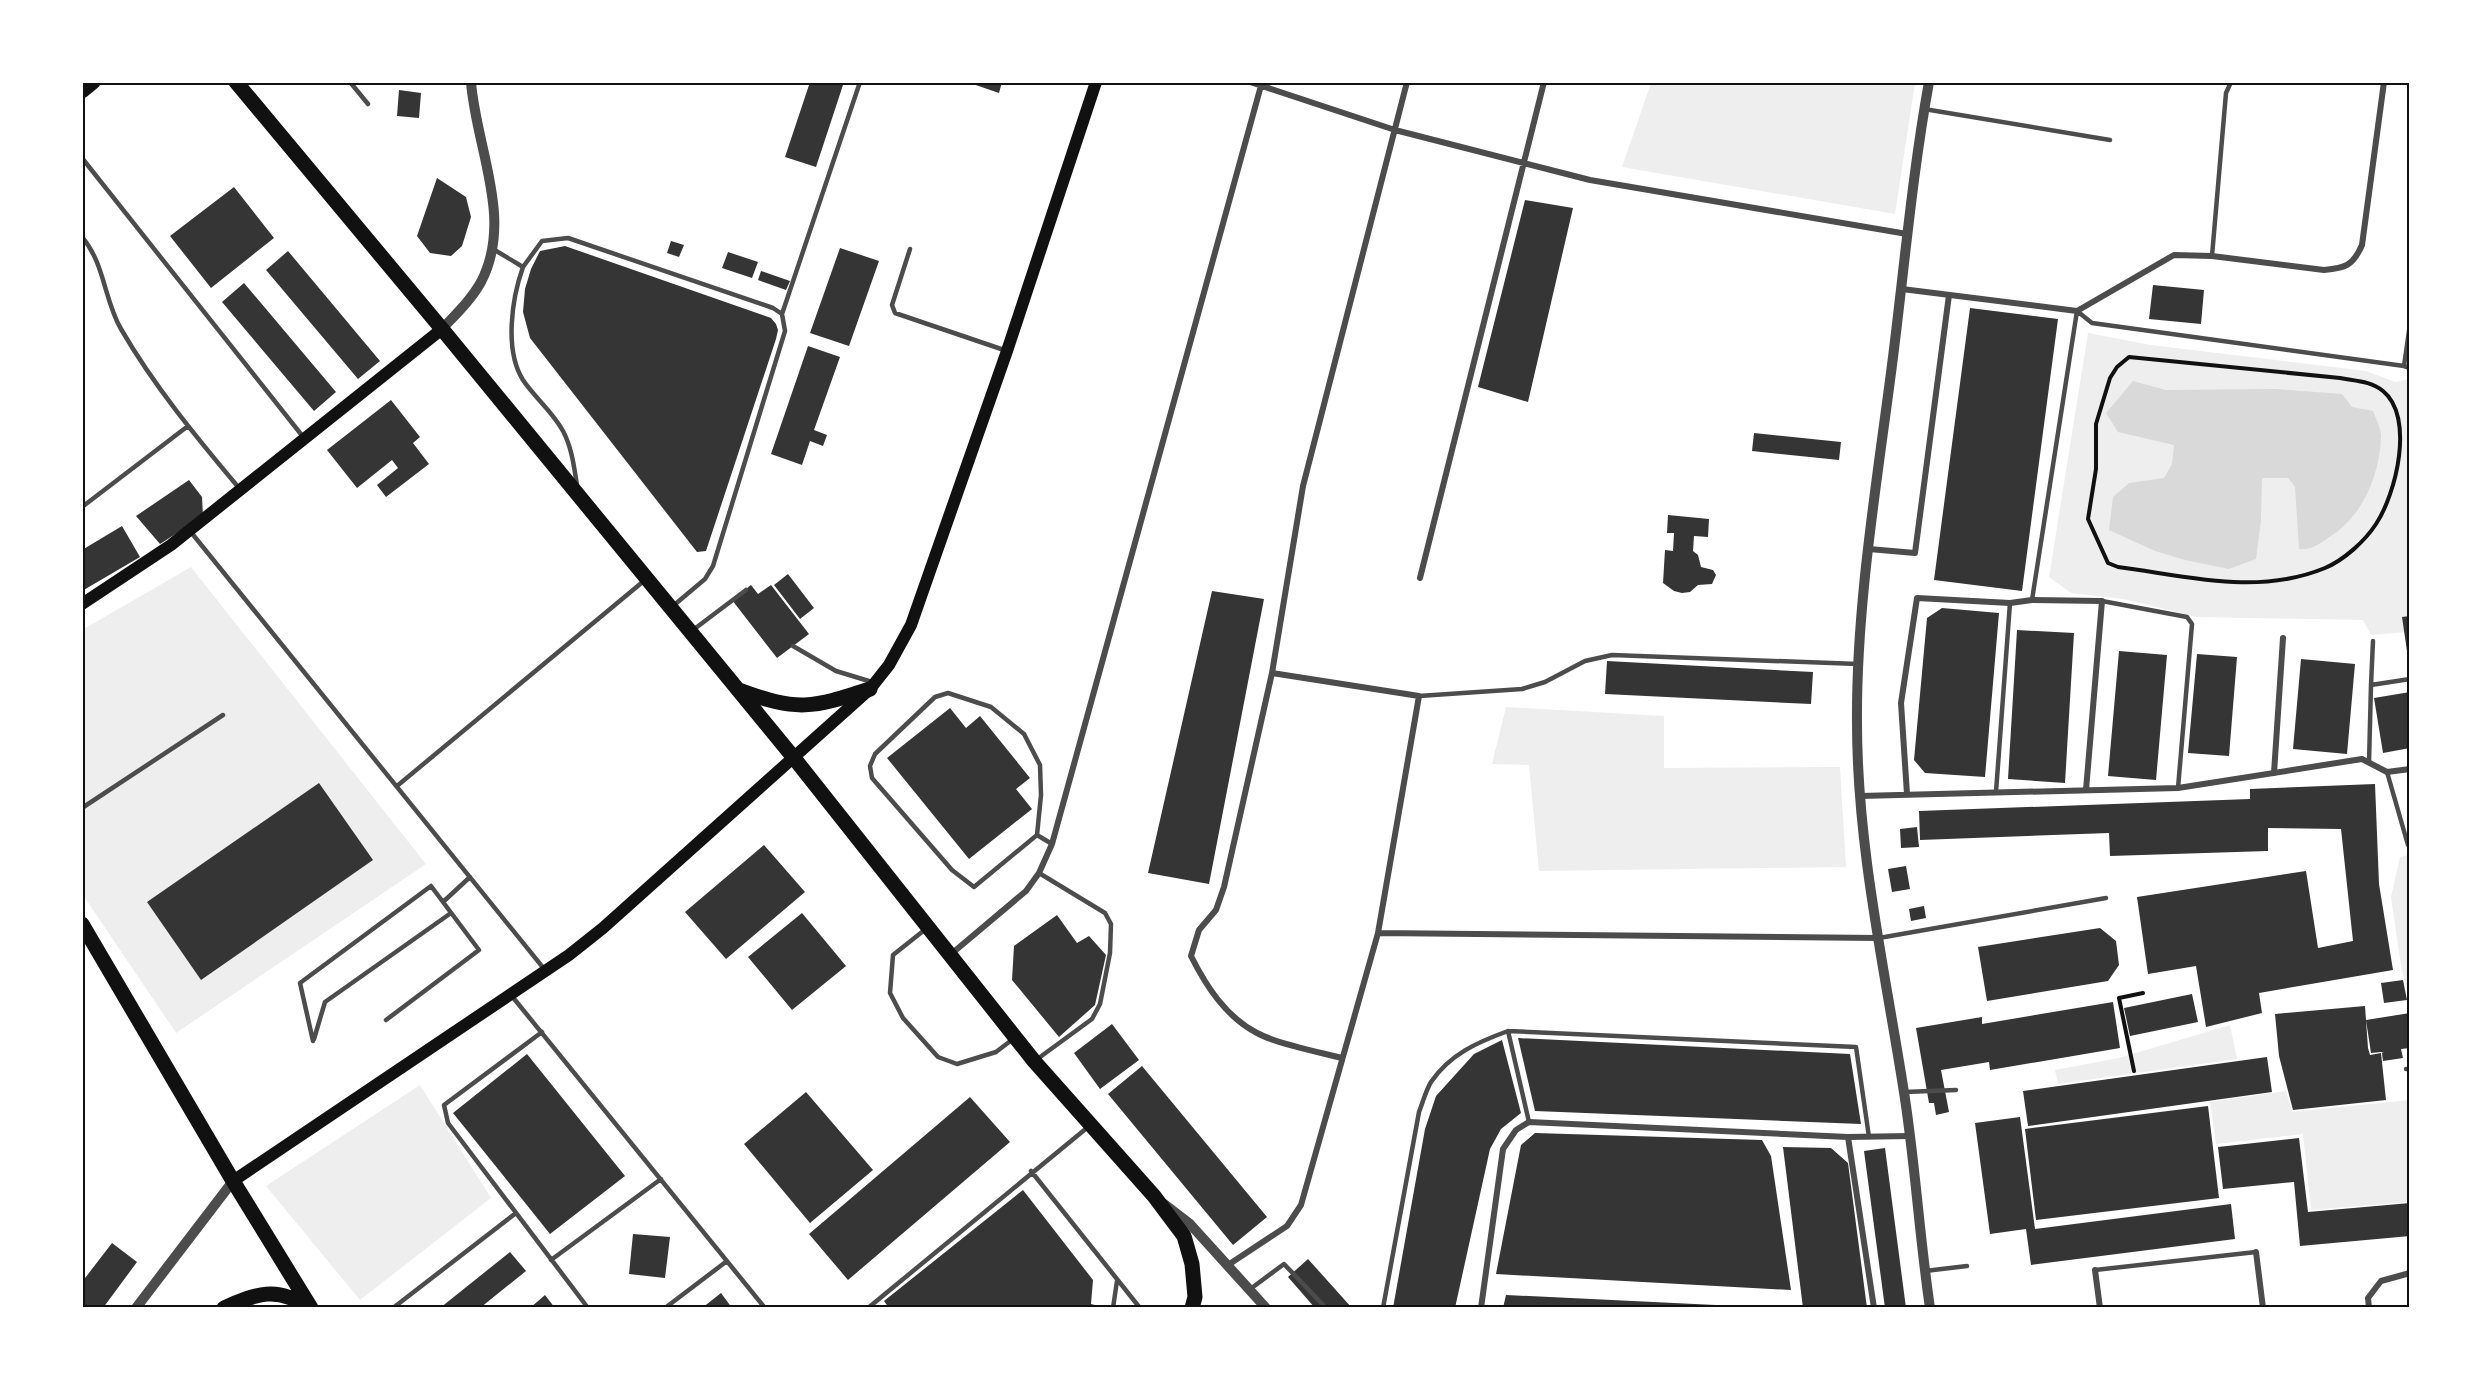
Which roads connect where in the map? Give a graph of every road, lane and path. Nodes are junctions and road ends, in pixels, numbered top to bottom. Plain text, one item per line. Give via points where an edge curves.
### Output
1 (93, 82) edge
2 (236, 82) edge
3 (350, 82) edge
4 (471, 82) edge
5 (860, 82) edge
6 (1096, 82) edge
7 (1250, 82) edge
8 (1407, 82) edge
9 (1544, 82) edge
10 (1929, 82) edge
11 (2231, 82) edge
12 (2384, 82) edge
13 (1262, 84) edge
14 (82, 91) edge
15 (368, 104) dead end
16 (1924, 109) junction
17 (1395, 130) junction
18 (2110, 140) dead end
19 (82, 158) edge
20 (1522, 163) junction
21 (1907, 234) junction
22 (82, 237) edge
23 (492, 249) junction
24 (909, 249) dead end
25 (2212, 256) junction
26 (523, 267) junction
27 (1902, 289) junction
28 (1949, 295) junction
29 (2077, 312) junction
30 (782, 314) junction
31 (2409, 324) edge
32 (442, 328) junction
33 (1007, 351) junction
34 (2407, 367) edge
35 (188, 426) junction
36 (304, 438) junction
37 (240, 490) junction
38 (579, 495) junction
39 (82, 507) edge
40 (2377, 523) joint
41 (190, 531) junction
42 (1869, 549) junction
43 (647, 578) junction
44 (1420, 578) dead end
45 (746, 590) dead end
46 (2032, 600) junction
47 (2102, 601) junction
48 (2010, 603) junction
49 (82, 604) edge
50 (671, 608) junction
51 (691, 632) junction
52 (2283, 639) dead end
53 (2373, 640) dead end
54 (793, 646) dead end
55 (1858, 664) junction
56 (1272, 673) junction
57 (2409, 679) edge
58 (872, 685) junction
59 (2371, 685) junction
60 (739, 690) junction
61 (1419, 696) junction
62 (223, 715) dead end
63 (794, 758) junction
64 (2369, 763) junction
65 (2409, 769) edge
66 (2387, 772) junction
67 (2274, 773) junction
68 (397, 786) junction
69 (2178, 788) junction
70 (2086, 790) junction
71 (1996, 792) junction
72 (1907, 794) junction
73 (1859, 796) junction
74 (82, 808) edge
75 (1037, 835) junction
76 (1052, 844) junction
77 (2409, 845) edge
78 (1039, 873) junction
79 (470, 877) junction
80 (2106, 898) dead end
81 (443, 902) junction
82 (451, 914) junction
83 (82, 924) edge
84 (928, 928) junction
85 (1378, 933) junction
86 (1879, 938) junction
87 (950, 956) junction
88 (547, 972) junction
89 (2143, 993) dead end
90 (511, 995) junction
91 (386, 1020) dead end
92 (1508, 1031) junction
93 (542, 1032) junction
94 (1015, 1038) junction
95 (1342, 1058) junction
96 (1034, 1061) junction
97 (2134, 1071) dead end
98 (1956, 1090) dead end
99 (1904, 1092) junction
100 (1529, 1122) junction
101 (1090, 1125) junction
102 (1910, 1136) junction
103 (1848, 1137) junction
104 (1869, 1137) junction
105 (1031, 1172) junction
106 (661, 1179) junction
107 (233, 1181) junction
108 (1154, 1196) junction
109 (516, 1213) junction
110 (2256, 1252) joint
111 (551, 1260) junction
112 (727, 1261) junction
113 (1228, 1265) junction
114 (1967, 1266) dead end
115 (2095, 1270) joint
116 (1924, 1271) junction
117 (2409, 1273) edge
118 (1117, 1280) junction
119 (1249, 1290) junction
120 (136, 1308) edge
121 (224, 1308) edge
122 (309, 1308) edge
123 (393, 1308) edge
124 (588, 1308) edge
125 (664, 1308) edge
126 (765, 1308) edge
127 (868, 1308) edge
128 (1113, 1308) edge
129 (1140, 1308) edge
130 (1192, 1308) edge
131 (1266, 1308) edge
132 (1326, 1308) edge
133 (1383, 1308) edge
134 (1481, 1308) edge
135 (1874, 1308) edge
136 (1930, 1308) edge
137 (2100, 1308) edge
138 (2263, 1308) edge
139 (2369, 1308) edge

1 - 14 main road
2 - 32 main road
3 - 15 lane
4 - 23 street via 495,213
5 - 30 lane
6 - 33 main road
7 - 13 street
8 - 17 street
9 - 20 street
10 - 16 street
11 - 25 lane via 2226,93
12 - 25 street via 2362,245 2356,259 2341,268 2324,270
13 - 17 street
13 - 76 street
16 - 18 lane
16 - 21 street
17 - 20 street
17 - 56 street via 1303,486
19 - 36 lane
20 - 21 street via 1590,180
20 - 44 street
21 - 27 street
22 - 35 lane via 103,273 120,328
23 - 26 lane
23 - 32 street via 481,281 467,304
24 - 33 lane via 892,305 895,313
25 - 29 street via 2174,255
26 - 30 lane via 542,241 568,238
26 - 38 lane via 514,293 512,350 523,380 562,429 570,446
27 - 28 street
27 - 42 street
28 - 29 street
28 - 42 street via 1915,553
29 - 34 lane via 2092,322
29 - 46 lane
30 - 50 lane via 785,331 713,566 705,579
31 - 34 lane
32 - 36 main road
32 - 38 main road
33 - 58 main road via 911,626 889,665
35 - 37 lane
35 - 39 lane
36 - 37 main road
37 - 41 main road
38 - 43 main road
40 - 40 path via 2395,479 2399,450 2397,410 2381,389 2340,378 2129,357 2110,378 2096,424 2097,469 2088,519 2108,563 2241,584 2277,582 2327,567 2354,548
41 - 49 main road
41 - 68 lane
42 - 55 street
43 - 50 main road
43 - 68 lane
45 - 51 lane
46 - 47 street
46 - 48 street
47 - 69 lane via 2187,617 2192,624
47 - 70 street
48 - 71 lane
48 - 72 street via 1917,598 1901,703
50 - 51 main road
51 - 60 main road
52 - 67 street
53 - 59 lane
54 - 58 lane via 836,671
55 - 61 lane via 1612,655 1586,661 1522,689
55 - 73 street
56 - 61 street
56 - 95 street via 1224,887 1216,910 1199,930 1191,956 1205,985 1238,1022 1259,1035
57 - 59 lane
58 - 60 main road via 825,704 798,706 770,702
58 - 63 main road
59 - 64 lane
60 - 63 main road
61 - 85 street
62 - 74 lane
63 - 84 main road
63 - 88 main road via 603,928
64 - 66 street
64 - 67 street via 2362,759
65 - 66 street
66 - 77 lane
67 - 69 street
68 - 79 lane
69 - 70 street
70 - 71 street
71 - 72 street
72 - 73 street
73 - 86 street
75 - 75 lane via 974,887 952,870 872,778 870,766 875,754 935,697 948,693 991,707 1024,734 1040,765
75 - 76 lane
76 - 78 street
78 - 87 street via 1026,891
78 - 96 lane via 1105,913 1111,924 1100,1004 1092,1019
79 - 81 lane
79 - 88 lane
80 - 86 lane
81 - 82 lane
81 - 82 lane via 431,886 300,983 313,1041 325,1002
82 - 91 lane via 479,950
83 - 107 main road
84 - 87 main road
84 - 94 lane via 893,955 890,993 903,1018 938,1057 957,1064 996,1052
85 - 86 street
85 - 95 street
86 - 99 street
87 - 94 main road
88 - 90 main road
89 - 97 path via 2119,998
90 - 93 lane
90 - 107 main road
92 - 100 lane
92 - 104 lane via 1856,1047
92 - 133 lane via 1478,1041 1453,1058 1431,1083 1419,1112
93 - 106 lane
93 - 109 lane via 444,1105 448,1123
94 - 96 main road
95 - 113 street via 1301,1205 1287,1226
96 - 101 main road
98 - 99 lane
99 - 102 street
100 - 103 street
100 - 134 street via 1516,1130 1503,1149
101 - 105 lane
101 - 108 main road
102 - 104 street
102 - 116 street
103 - 104 street
103 - 135 street
105 - 118 lane
105 - 127 lane
106 - 111 lane
106 - 112 lane
107 - 120 street
107 - 122 main road
108 - 113 street via 1190,1224
108 - 130 main road via 1184,1236 1192,1264
109 - 111 lane
109 - 123 lane
110 - 115 lane
110 - 138 street
111 - 124 lane
112 - 125 lane
112 - 126 lane
113 - 119 street
114 - 116 lane
115 - 137 street
116 - 136 street
117 - 139 street via 2381,1281 2367,1298
118 - 128 lane
118 - 129 lane
119 - 131 street
119 - 132 lane via 1284,1264
121 - 122 main road via 249,1296 270,1292 296,1298

